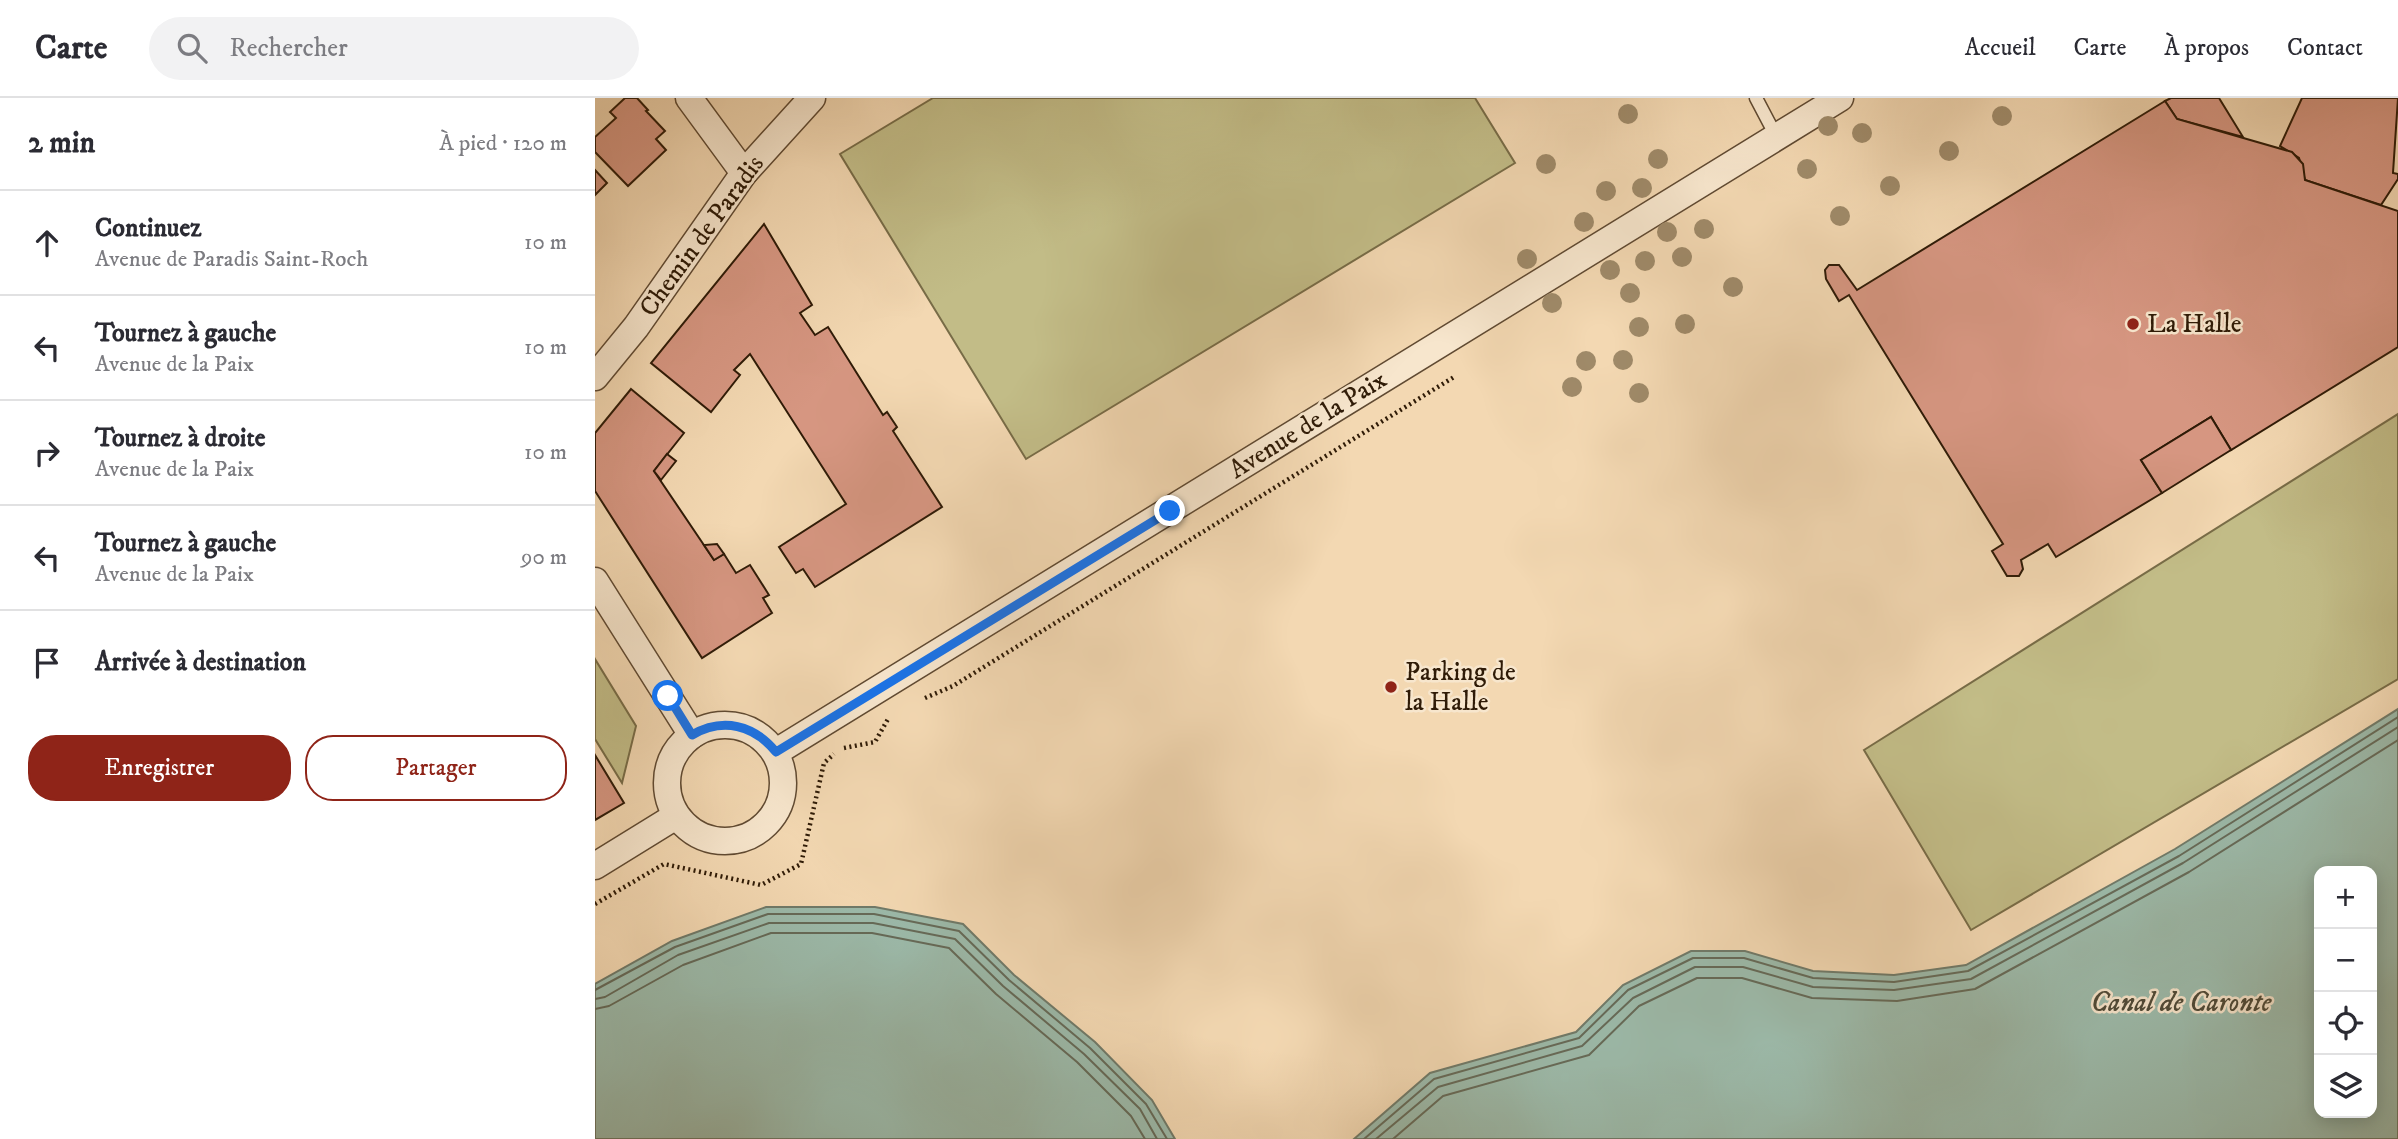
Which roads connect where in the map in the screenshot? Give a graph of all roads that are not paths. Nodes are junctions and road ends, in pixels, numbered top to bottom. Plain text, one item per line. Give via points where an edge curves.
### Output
1 (689, 98) edge
2 (812, 98) edge
3 (1756, 98) edge
4 (1840, 98) edge
5 (1776, 136) junction
6 (744, 173) junction
7 (595, 377) edge
8 (595, 581) edge
9 (692, 735) junction
10 (776, 752) junction
11 (676, 816) junction
12 (595, 866) edge

1 - 6 street
2 - 6 street, Chemin de Paradis
3 - 5 lane
4 - 5 street, Avenue de la Paix
5 - 10 street, Avenue de la Paix
6 - 7 street, Chemin de Paradis via 636,327
8 - 9 street
9 - 10 street via 721,724 741,727 765,739
9 - 11 street via 669,766 666,785
10 - 11 street via 783,793 777,812 762,830 745,839 722,842 693,833
11 - 12 street

